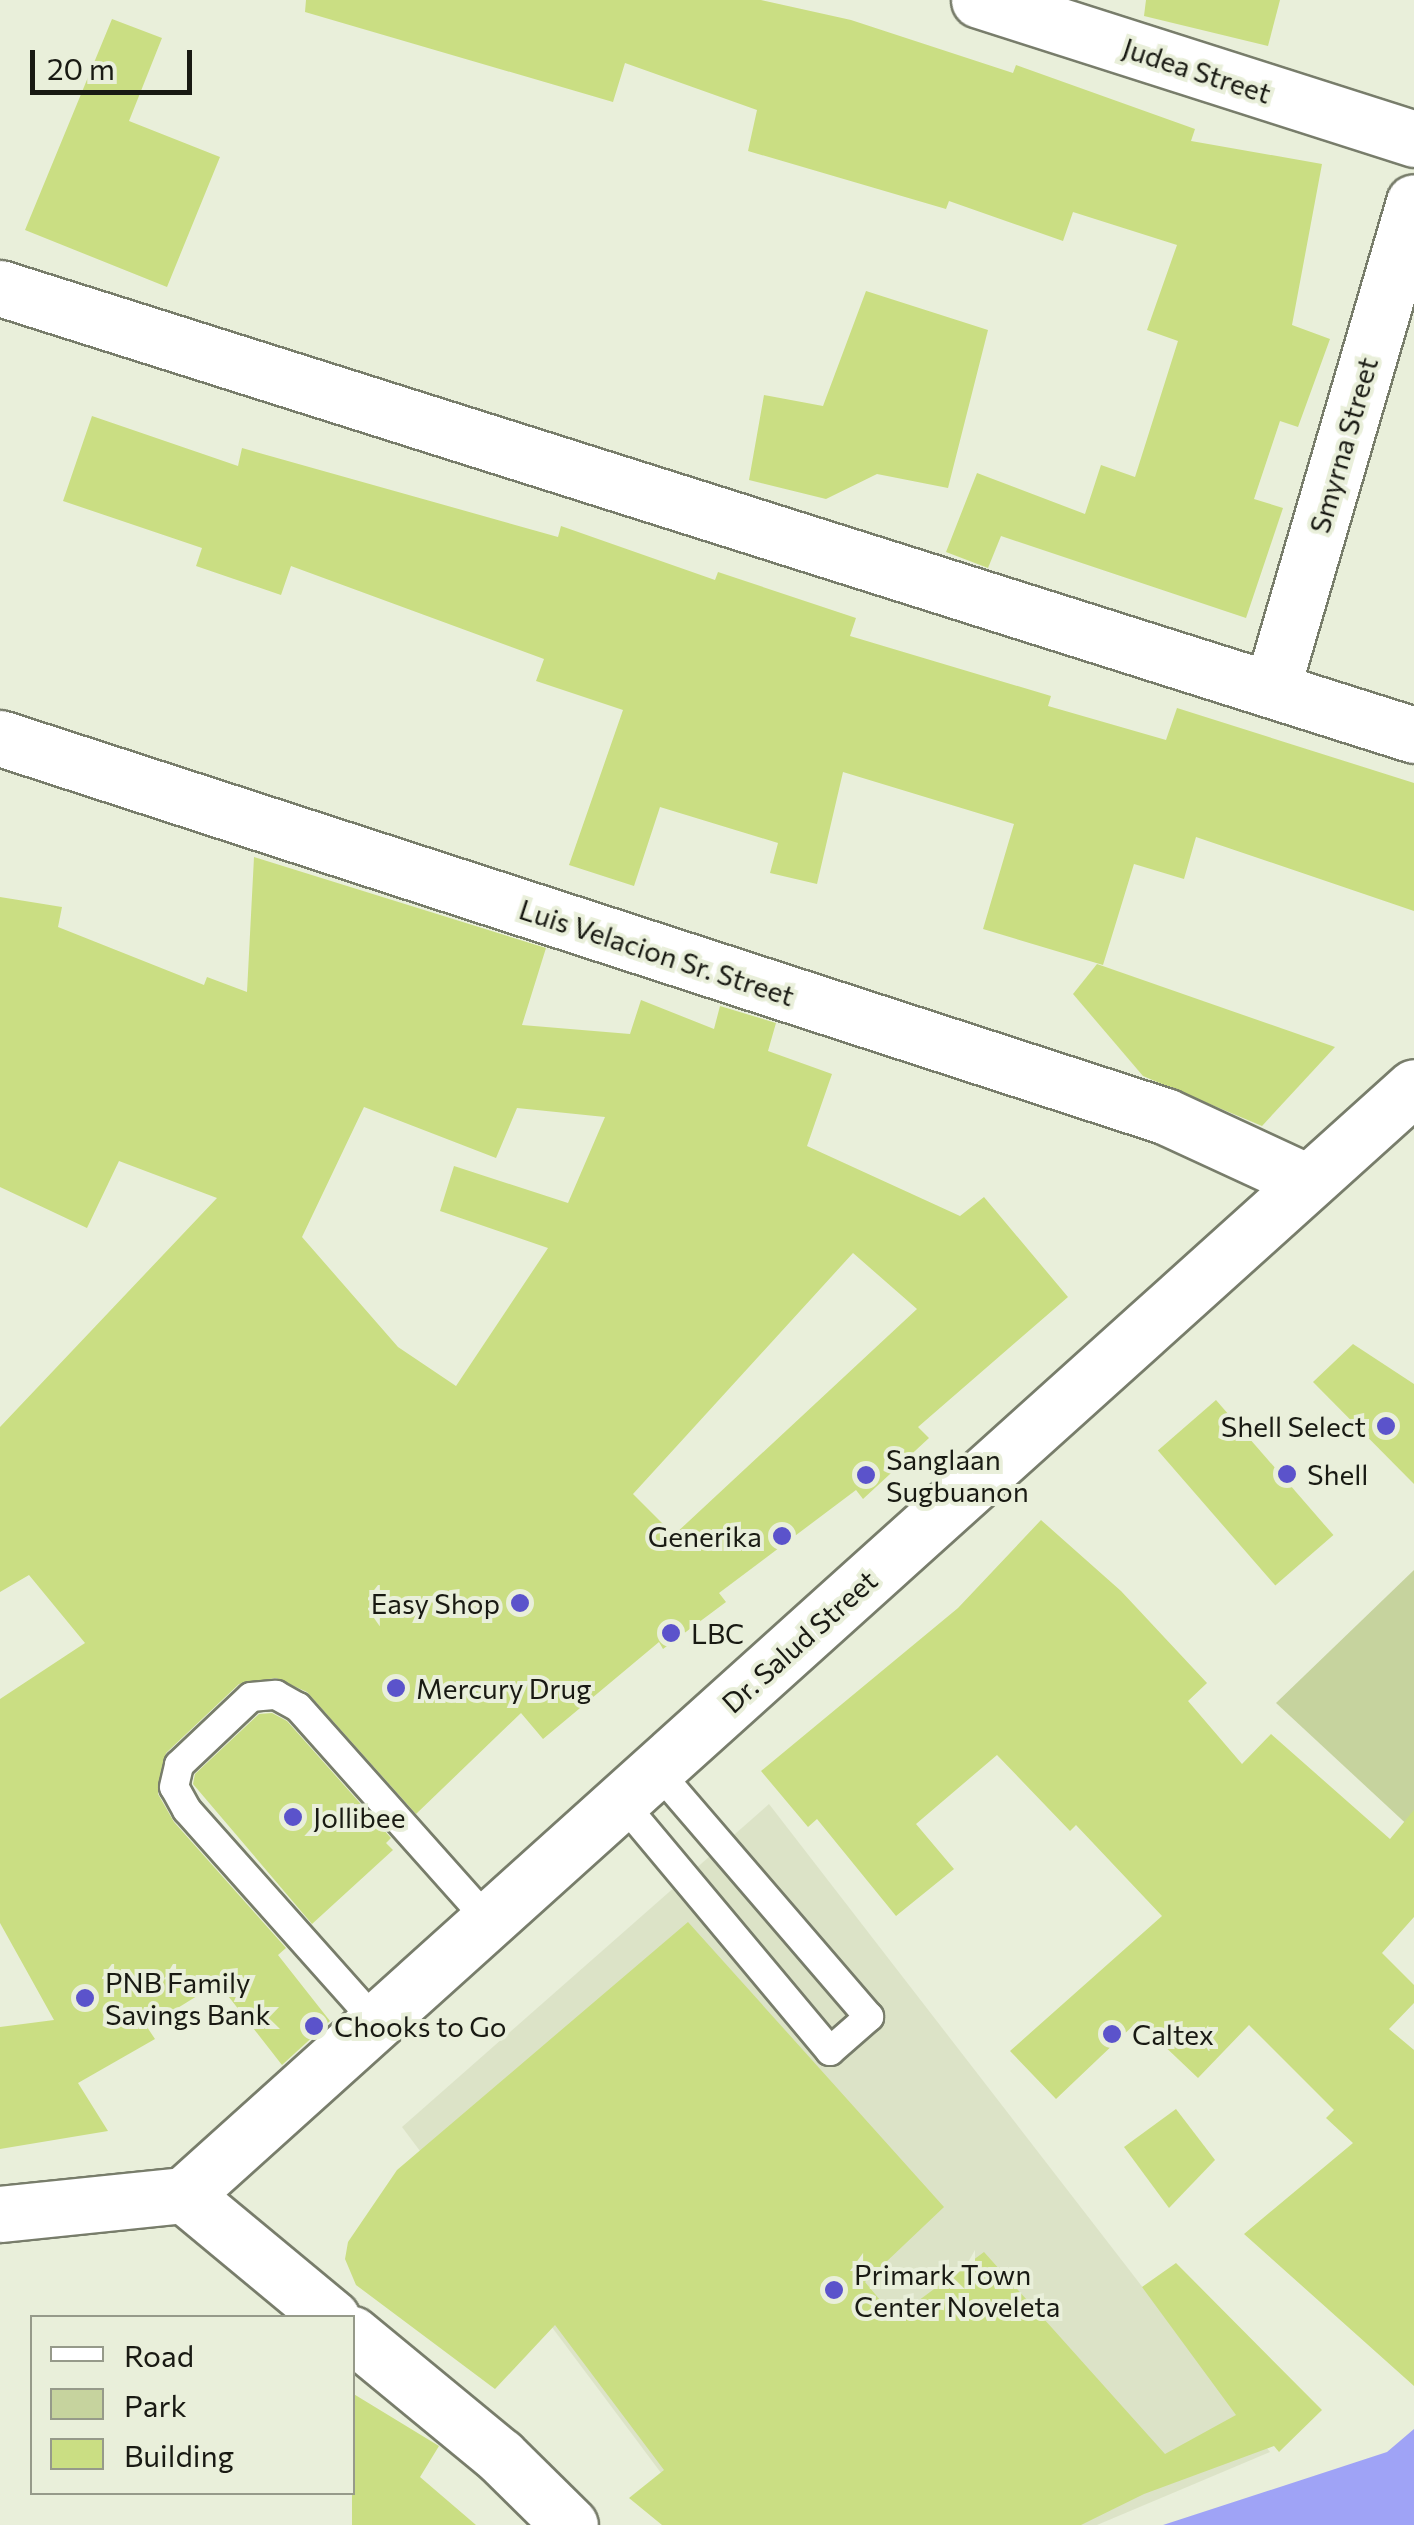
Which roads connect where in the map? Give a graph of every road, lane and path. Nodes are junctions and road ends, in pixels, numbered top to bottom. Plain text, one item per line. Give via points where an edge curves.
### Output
1 (979, 0) edge
2 (1414, 139) edge
3 (1414, 202) edge
4 (0, 288) edge
5 (1272, 688) junction
6 (1414, 736) edge
7 (0, 738) edge
8 (1414, 1087) edge
9 (1308, 1182) junction
10 (638, 1785) junction
11 (488, 1920) junction
12 (376, 2022) junction
13 (184, 2195) junction
14 (0, 2214) edge
15 (328, 2315) edge
16 (355, 2336) edge
17 (570, 2525) edge

1 - 2 street, Judea Street
3 - 5 street, Smyrna Street
4 - 5 street
5 - 6 street
7 - 9 street, Luis Velacion Sr. Street via 1164,1116
8 - 9 street, Dr. Salud Street
9 - 10 street, Dr. Salud Street
10 - 10 lane via 868,2018 830,2050
10 - 11 street, Dr. Salud Street
11 - 12 street, Dr. Salud Street
11 - 12 lane via 298,1707 276,1695 251,1697 179,1765 174,1787 187,1810
12 - 13 street, Dr. Salud Street
13 - 14 street
13 - 15 street
16 - 17 street via 500,2456

